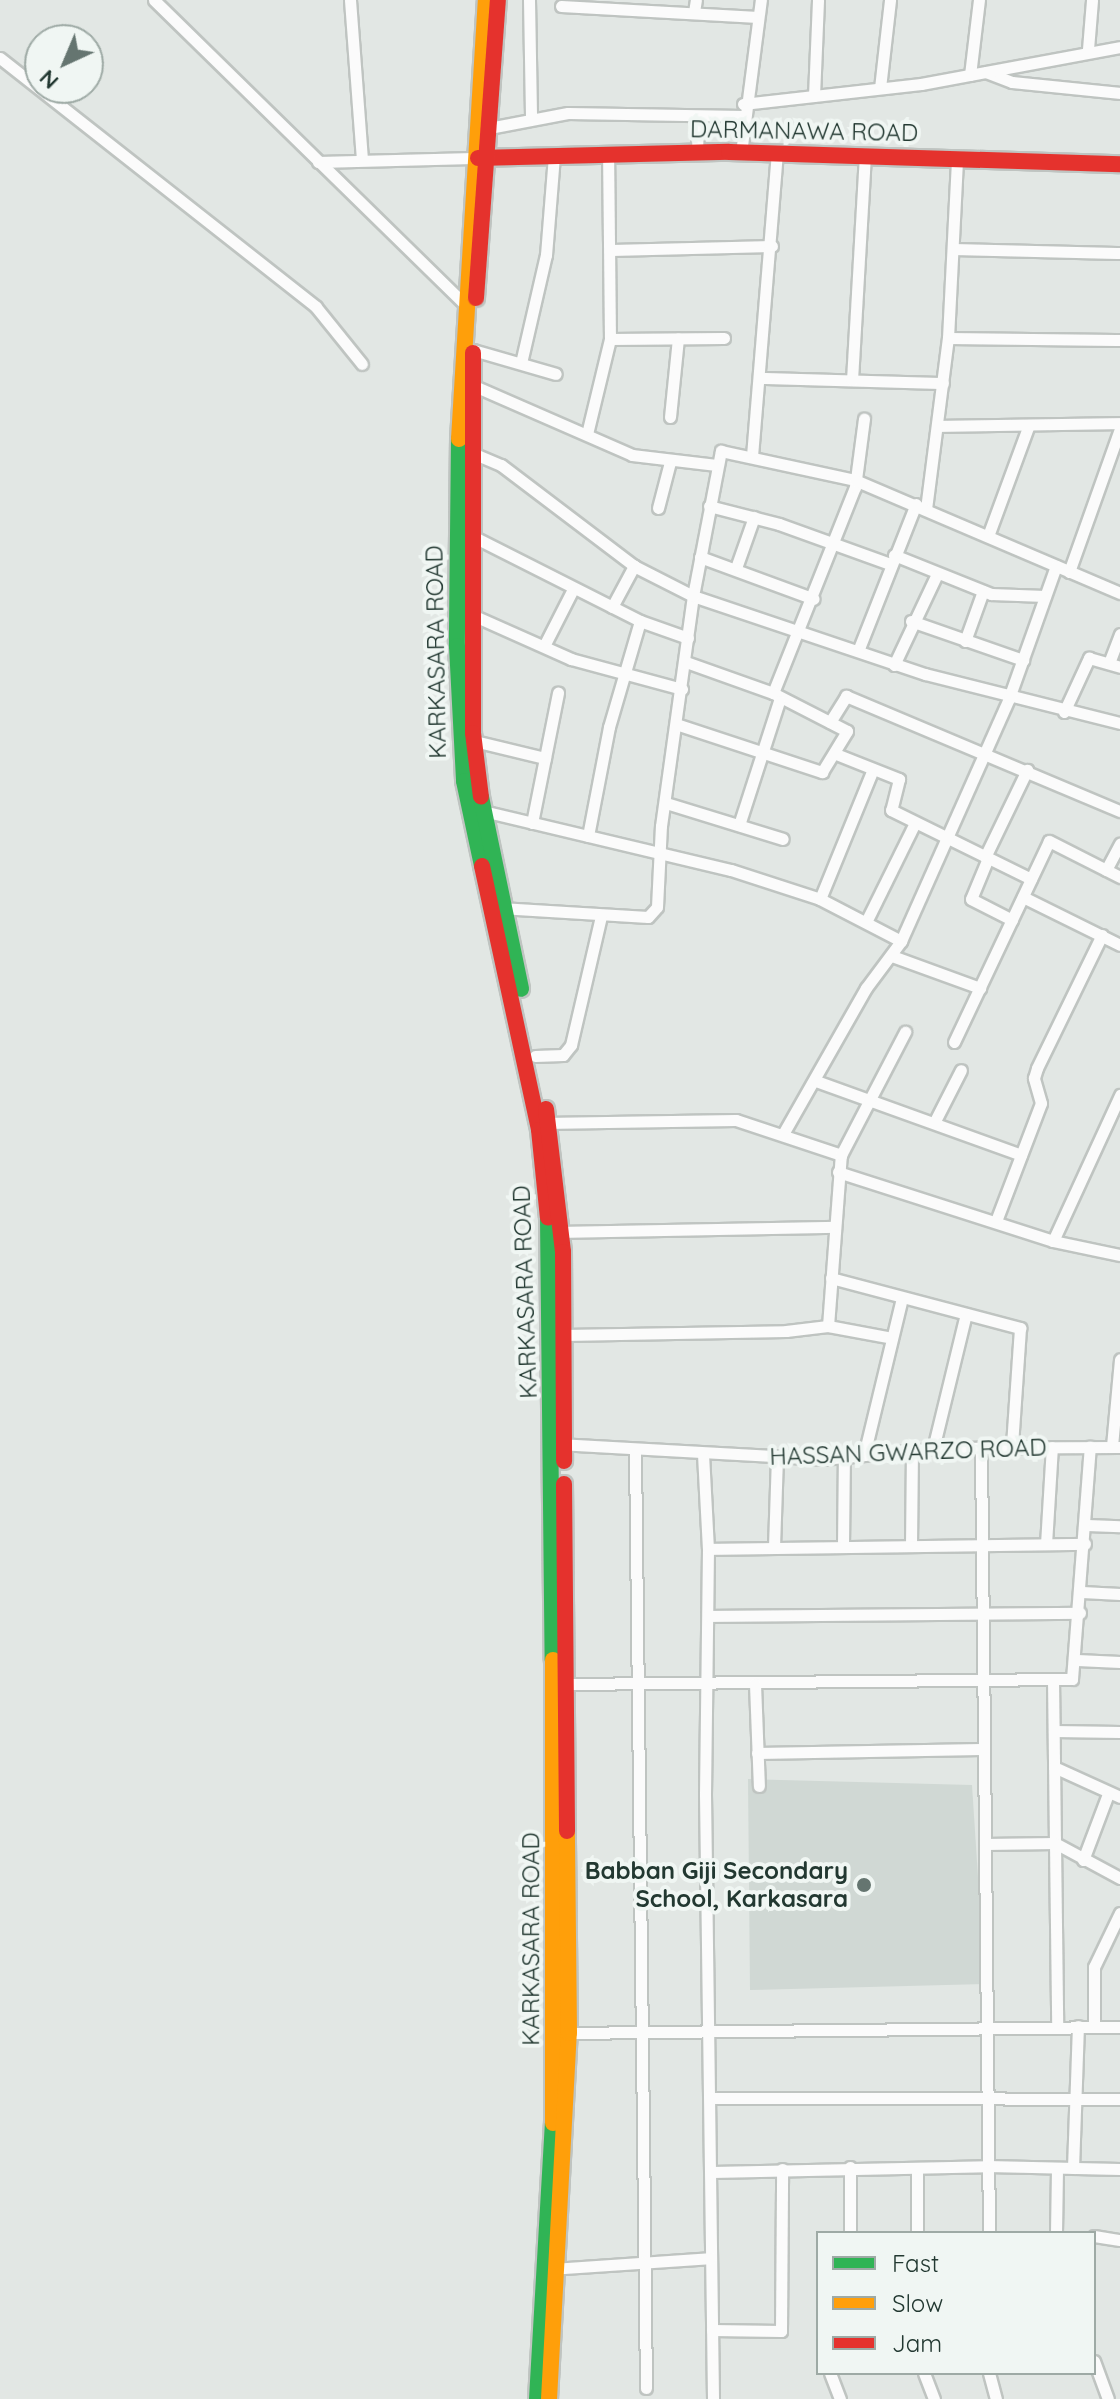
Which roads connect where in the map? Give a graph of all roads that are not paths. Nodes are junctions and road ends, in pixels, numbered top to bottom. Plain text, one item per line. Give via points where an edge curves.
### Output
1 (154, 0) edge
2 (350, 0) edge
3 (486, 0) edge
4 (498, 0) edge
5 (529, 0) edge
6 (761, 0) edge
7 (818, 0) edge
8 (890, 0) edge
9 (979, 0) edge
10 (1092, 0) edge
11 (635, 4) edge
12 (561, 6) dead end
13 (695, 6) edge
14 (758, 17) junction
15 (1120, 47) edge
16 (1088, 49) junction
17 (0, 58) edge
18 (986, 72) junction
19 (970, 75) junction
20 (880, 88) junction
21 (1120, 93) edge
22 (814, 96) junction
23 (743, 110) junction
24 (698, 118) junction
25 (531, 119) junction
26 (489, 128) junction
27 (608, 152) junction
28 (697, 152) junction
29 (741, 153) junction
30 (777, 153) junction
31 (554, 155) junction
32 (865, 156) junction
33 (362, 158) junction
34 (480, 158) junction
35 (957, 159) junction
36 (318, 162) junction
37 (1120, 164) edge
38 (772, 246) junction
39 (953, 249) junction
40 (611, 250) junction
41 (1120, 253) edge
42 (464, 304) junction
43 (678, 338) junction
44 (724, 338) dead end
45 (948, 338) junction
46 (610, 339) junction
47 (1120, 340) edge
48 (473, 350) junction
49 (521, 363) junction
50 (362, 364) dead end
51 (556, 374) dead end
52 (762, 378) junction
53 (852, 380) junction
54 (943, 383) junction
55 (472, 385) junction
56 (670, 417) dead end
57 (864, 419) dead end
58 (939, 426) junction
59 (1120, 426) edge
60 (1028, 427) junction
61 (587, 434) junction
62 (470, 452) junction
63 (752, 456) junction
64 (1116, 460) edge
65 (670, 462) junction
66 (716, 465) junction
67 (855, 480) junction
68 (709, 506) junction
69 (921, 506) junction
70 (658, 508) dead end
71 (754, 517) junction
72 (470, 535) junction
73 (988, 536) junction
74 (835, 545) junction
75 (700, 557) junction
76 (892, 560) junction
77 (634, 566) junction
78 (1056, 566) junction
79 (736, 568) junction
80 (1069, 572) junction
81 (937, 574) junction
82 (573, 589) junction
83 (983, 591) junction
84 (1120, 593) edge
85 (693, 596) junction
86 (1045, 596) junction
87 (814, 599) junction
88 (612, 607) junction
89 (470, 614) junction
90 (640, 621) junction
91 (911, 621) junction
92 (802, 629) junction
93 (1120, 634) edge
94 (688, 638) junction
95 (965, 641) junction
96 (544, 646) junction
97 (858, 651) junction
98 (1023, 660) junction
99 (686, 662) junction
100 (894, 665) junction
101 (1115, 665) edge
102 (624, 675) junction
103 (682, 689) junction
104 (558, 693) dead end
105 (776, 697) junction
106 (1009, 698) junction
107 (1064, 712) junction
108 (830, 722) junction
109 (1120, 723) edge
110 (679, 725) junction
111 (474, 741) junction
112 (760, 750) junction
113 (983, 753) junction
114 (836, 754) junction
115 (545, 758) junction
116 (873, 769) junction
117 (1027, 770) junction
118 (666, 803) junction
119 (483, 811) junction
120 (1120, 811) edge
121 (532, 823) junction
122 (915, 823) junction
123 (739, 825) junction
124 (588, 836) junction
125 (946, 837) junction
126 (783, 839) dead end
127 (1120, 844) edge
128 (660, 850) junction
129 (986, 857) junction
130 (1106, 870) junction
131 (490, 877) junction
132 (1120, 877) edge
133 (1031, 879) junction
134 (1023, 897) junction
135 (820, 899) junction
136 (498, 909) junction
137 (601, 916) junction
138 (1012, 920) junction
139 (866, 922) junction
140 (1102, 935) junction
141 (901, 941) junction
142 (1120, 945) edge
143 (892, 956) junction
144 (980, 988) junction
145 (905, 1032) dead end
146 (954, 1042) dead end
147 (535, 1056) junction
148 (961, 1070) dead end
149 (816, 1081) junction
150 (1120, 1095) edge
151 (869, 1100) junction
152 (935, 1121) junction
153 (544, 1123) junction
154 (783, 1134) junction
155 (841, 1155) junction
156 (1021, 1155) junction
157 (838, 1172) junction
158 (996, 1221) junction
159 (833, 1227) junction
160 (562, 1232) junction
161 (1053, 1241) junction
162 (1118, 1251) edge
163 (831, 1278) junction
164 (902, 1298) junction
165 (966, 1314) junction
166 (828, 1326) junction
167 (564, 1335) junction
168 (892, 1338) junction
169 (1120, 1359) edge
170 (558, 1444) junction
171 (1012, 1446) junction
172 (1116, 1446) edge
173 (981, 1447) junction
174 (1052, 1447) junction
175 (1090, 1447) junction
176 (635, 1449) junction
177 (933, 1449) junction
178 (912, 1451) junction
179 (703, 1454) junction
180 (864, 1455) junction
181 (777, 1457) junction
182 (844, 1457) junction
183 (1087, 1525) junction
184 (1120, 1526) edge
185 (981, 1544) junction
186 (1046, 1544) junction
187 (1085, 1544) junction
188 (911, 1545) junction
189 (843, 1546) junction
190 (774, 1547) junction
191 (708, 1549) junction
192 (1082, 1592) junction
193 (1120, 1594) edge
194 (982, 1612) junction
195 (1080, 1613) junction
196 (708, 1616) junction
197 (1077, 1660) junction
198 (1120, 1662) edge
199 (1053, 1679) junction
200 (982, 1681) junction
201 (705, 1682) junction
202 (565, 1684) junction
203 (755, 1684) junction
204 (637, 1685) junction
205 (1054, 1731) junction
206 (1120, 1732) edge
207 (981, 1749) junction
208 (757, 1753) junction
209 (1054, 1767) junction
210 (759, 1786) dead end
211 (1114, 1796) edge
212 (1055, 1843) junction
213 (985, 1844) junction
214 (1083, 1860) junction
215 (1120, 1878) edge
216 (1120, 1913) edge
217 (1078, 2026) junction
218 (1094, 2026) junction
219 (1057, 2027) junction
220 (1120, 2027) edge
221 (988, 2028) junction
222 (712, 2029) junction
223 (640, 2030) junction
224 (562, 2033) junction
225 (1073, 2095) junction
226 (988, 2097) junction
227 (712, 2098) junction
228 (1120, 2099) edge
229 (987, 2166) junction
230 (850, 2167) junction
231 (917, 2168) junction
232 (1057, 2168) junction
233 (1073, 2168) junction
234 (782, 2169) junction
235 (1120, 2169) edge
236 (712, 2172) junction
237 (850, 2231) edge
238 (917, 2231) edge
239 (989, 2231) edge
240 (1056, 2231) edge
241 (1096, 2236) edge
242 (1120, 2240) edge
243 (711, 2258) junction
244 (641, 2261) junction
245 (552, 2269) junction
246 (712, 2330) junction
247 (1096, 2366) edge
248 (831, 2375) edge
249 (925, 2375) edge
250 (990, 2375) edge
251 (646, 2388) dead end
252 (537, 2399) edge
253 (549, 2399) edge
254 (713, 2399) edge
255 (840, 2399) edge
256 (934, 2399) edge
257 (996, 2399) edge
258 (1108, 2399) edge

1 - 36 street
2 - 33 street
3 - 34 main road, KARKASARA ROAD
4 - 26 main road, KARKASARA ROAD
5 - 25 street
6 - 14 street
7 - 22 street
8 - 20 street
9 - 19 street
10 - 16 street
11 - 12 street
11 - 13 street
13 - 14 street
14 - 23 street
15 - 16 street
16 - 18 street
17 - 50 street via 316,307
18 - 19 street
18 - 21 street via 1012,82
19 - 20 street
20 - 22 street
22 - 23 street
23 - 24 street
23 - 29 street
24 - 25 street via 568,113
24 - 28 street
25 - 26 street
26 - 34 main road, KARKASARA ROAD
27 - 28 main road, DARMANAWA ROAD
27 - 31 main road, DARMANAWA ROAD
27 - 40 street
28 - 29 main road, DARMANAWA ROAD
29 - 30 main road, DARMANAWA ROAD
30 - 32 main road, DARMANAWA ROAD
30 - 38 street
31 - 34 main road, DARMANAWA ROAD
31 - 49 street via 546,255
32 - 35 main road, DARMANAWA ROAD
32 - 53 street
33 - 34 street
33 - 36 street
34 - 42 main road, KARKASARA ROAD
34 - 48 main road, KARKASARA ROAD
35 - 37 main road, DARMANAWA ROAD
35 - 39 street
36 - 42 street
38 - 40 street
38 - 52 street
39 - 41 street
39 - 45 street
40 - 46 street
42 - 131 main road, KARKASARA ROAD via 457,646 461,752
43 - 44 street
43 - 46 street
43 - 56 street
45 - 47 street
45 - 54 street
46 - 61 street
48 - 49 street
48 - 55 main road, KARKASARA ROAD
49 - 51 street
52 - 53 street
52 - 63 street
53 - 54 street
54 - 58 street
55 - 61 street
55 - 62 main road, KARKASARA ROAD
57 - 67 street
58 - 60 street
58 - 69 street
59 - 60 street
59 - 64 street
60 - 73 street
61 - 65 street via 632,455
62 - 72 main road, KARKASARA ROAD
62 - 77 street via 501,465
63 - 66 street via 721,451
63 - 67 street
64 - 80 street
65 - 66 street
65 - 70 street
66 - 68 street
67 - 69 street
67 - 74 street
68 - 71 street
68 - 75 street
69 - 73 street
69 - 76 street
71 - 74 street
71 - 79 street
72 - 82 street
72 - 89 main road, KARKASARA ROAD
73 - 78 street
74 - 76 street
74 - 87 street
75 - 79 street
75 - 85 street
76 - 81 street
76 - 97 street
77 - 85 street
77 - 88 street
78 - 80 street
78 - 86 street
79 - 87 street
80 - 84 street
81 - 83 street
81 - 91 street
82 - 88 street
82 - 96 street
83 - 86 street
83 - 95 street
85 - 92 street
85 - 94 street
86 - 98 street
87 - 92 street
88 - 90 street
89 - 96 street
89 - 111 main road, KARKASARA ROAD
90 - 94 street
90 - 102 street
91 - 95 street
91 - 100 street
92 - 97 street
92 - 105 street
93 - 101 street
94 - 99 street
95 - 98 street
96 - 102 street
97 - 100 street
98 - 106 street
99 - 103 street
99 - 105 street
100 - 106 street
101 - 107 street via 1089,658
102 - 103 street
102 - 124 street
103 - 110 street
104 - 115 street
105 - 108 street
105 - 112 street
106 - 107 street
106 - 113 street
107 - 109 street
108 - 113 street via 846,696
108 - 114 street via 847,731
110 - 112 street
110 - 118 street
111 - 115 street
111 - 119 main road, KARKASARA ROAD
112 - 114 street via 822,772
112 - 123 street
113 - 117 street
113 - 125 street
114 - 116 street
115 - 121 street
116 - 122 street via 900,781 889,807
116 - 135 street
117 - 120 street
117 - 129 street
118 - 123 street
118 - 128 street
119 - 121 street
119 - 131 main road, KARKASARA ROAD
121 - 124 street
122 - 125 street
122 - 139 street
123 - 126 street
124 - 128 street
125 - 129 street
125 - 141 street
127 - 130 street
128 - 135 street
128 - 137 street via 660,898 648,917
129 - 133 street
129 - 138 street via 971,899
130 - 132 street
130 - 133 street via 1050,840
131 - 136 main road, KARKASARA ROAD
133 - 134 street
134 - 138 street
134 - 140 street
135 - 139 street
136 - 137 street
136 - 147 main road, KARKASARA ROAD
136 - 153 main road, KARKASARA ROAD
137 - 147 street via 571,1045 563,1055
138 - 144 street
139 - 141 street
140 - 142 street
140 - 156 street via 1037,1068 1041,1103
141 - 143 street
143 - 144 street
143 - 149 street via 866,988
144 - 146 street
145 - 151 street
147 - 153 main road, KARKASARA ROAD
148 - 152 street
149 - 151 street
149 - 154 street
150 - 161 street
151 - 152 street
151 - 155 street
152 - 156 street
153 - 154 street via 736,1120
153 - 160 main road, KARKASARA ROAD
153 - 170 main road, KARKASARA ROAD
154 - 155 street
155 - 157 street
156 - 158 street
157 - 158 street
157 - 159 street
158 - 161 street
159 - 160 street
159 - 163 street
160 - 167 main road, KARKASARA ROAD
161 - 162 street
163 - 164 street
163 - 166 street
164 - 165 street
164 - 168 street
165 - 171 street via 1023,1332
165 - 177 street
166 - 167 street
166 - 168 street
167 - 170 main road, KARKASARA ROAD
168 - 180 street
169 - 172 street
170 - 176 street, HASSAN GWARZO ROAD
170 - 202 main road, KARKASARA ROAD
170 - 224 main road, KARKASARA ROAD
171 - 173 street, HASSAN GWARZO ROAD
171 - 174 street, HASSAN GWARZO ROAD
172 - 175 street, HASSAN GWARZO ROAD
173 - 177 street, HASSAN GWARZO ROAD
173 - 185 street
174 - 175 street, HASSAN GWARZO ROAD
174 - 186 street
175 - 183 street
176 - 179 street, HASSAN GWARZO ROAD
176 - 204 street
177 - 178 street, HASSAN GWARZO ROAD
178 - 180 street, HASSAN GWARZO ROAD
178 - 188 street
179 - 181 street, HASSAN GWARZO ROAD
179 - 191 street
180 - 182 street, HASSAN GWARZO ROAD
181 - 182 street, HASSAN GWARZO ROAD
181 - 190 street
182 - 189 street
183 - 184 street
183 - 187 street
185 - 186 street
185 - 188 street
185 - 194 street
186 - 187 street
187 - 192 street
188 - 189 street
189 - 190 street
190 - 191 street
191 - 196 street
192 - 193 street
192 - 195 street
194 - 195 street
194 - 196 street
194 - 200 street
195 - 197 street
196 - 201 street
197 - 198 street
197 - 199 street via 1072,1679
199 - 200 street
199 - 205 street
200 - 203 street
200 - 207 street
201 - 203 street
201 - 204 street
201 - 222 street
202 - 204 street
202 - 224 main road, KARKASARA ROAD
203 - 208 street
204 - 223 street
205 - 206 street
205 - 209 street
207 - 208 street
207 - 213 street
208 - 210 street
209 - 211 street
209 - 212 street
211 - 214 street
212 - 213 street
212 - 214 street
212 - 219 street
213 - 221 street
214 - 215 street
216 - 218 street via 1094,1967
217 - 218 street
217 - 219 street
217 - 225 street
218 - 220 street
219 - 221 street
221 - 222 street
221 - 226 street
222 - 223 street
222 - 227 street
223 - 224 street
223 - 244 street
224 - 245 main road, KARKASARA ROAD
225 - 226 street
225 - 228 street
225 - 233 street
226 - 227 street
226 - 229 street
227 - 236 street
229 - 231 street
229 - 232 street
229 - 239 street
230 - 231 street
230 - 234 street
230 - 237 street
231 - 238 street
232 - 233 street
232 - 240 street
233 - 235 street
234 - 236 street
234 - 246 street via 781,2331
236 - 243 street
241 - 242 street
243 - 244 street
243 - 246 street
244 - 245 street
244 - 251 street
245 - 252 main road, KARKASARA ROAD
245 - 253 main road, KARKASARA ROAD
246 - 254 street
247 - 258 street
248 - 255 street
249 - 256 street
250 - 257 street

